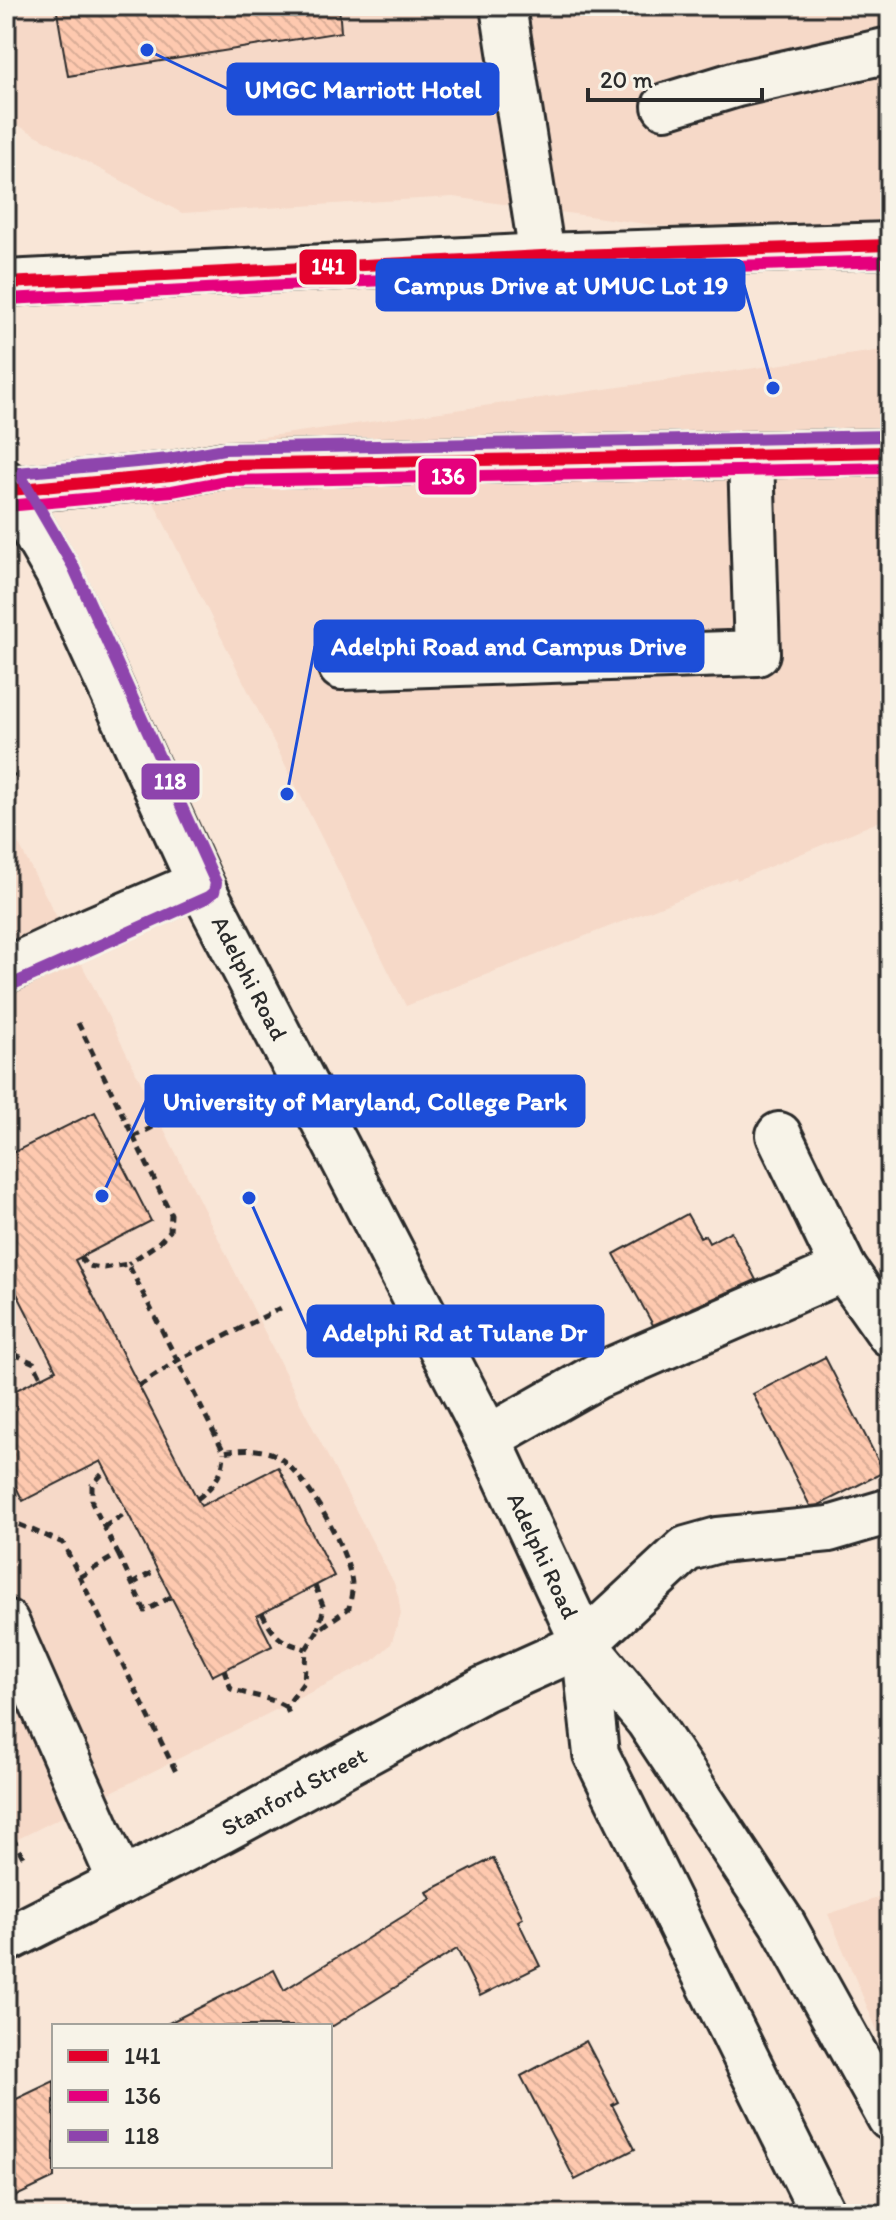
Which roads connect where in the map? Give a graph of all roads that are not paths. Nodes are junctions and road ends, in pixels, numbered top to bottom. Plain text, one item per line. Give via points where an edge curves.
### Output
1 (503, 6) edge
2 (890, 50) edge
3 (665, 106) dead end
4 (890, 245) edge
5 (542, 256) junction
6 (6, 283) edge
7 (890, 452) edge
8 (751, 456) junction
9 (7, 488) edge
10 (341, 667) dead end
11 (200, 883) junction
12 (6, 970) edge
13 (779, 1135) dead end
14 (844, 1269) junction
15 (890, 1334) edge
16 (488, 1438) junction
17 (890, 1511) edge
18 (6, 1622) edge
19 (584, 1644) junction
20 (121, 1882) junction
21 (6, 1940) edge
22 (890, 2118) edge
23 (823, 2214) edge

1 - 5 street
2 - 3 street
4 - 5 street
5 - 6 street
7 - 8 street
8 - 9 street via 224,465 171,475
8 - 10 street via 757,653
9 - 11 street, Adelphi Road via 58,573
11 - 12 street
11 - 16 street, Adelphi Road
13 - 14 street
14 - 15 street
14 - 16 street via 597,1376
16 - 19 street, Adelphi Road
17 - 19 street, Stanford Street via 829,1529 718,1540 686,1549
18 - 20 street
19 - 20 street, Stanford Street via 484,1689
19 - 22 street, Adelphi Road via 648,1720 782,1923
19 - 23 street, Adelphi Road via 596,1754
20 - 21 street, Stanford Street

